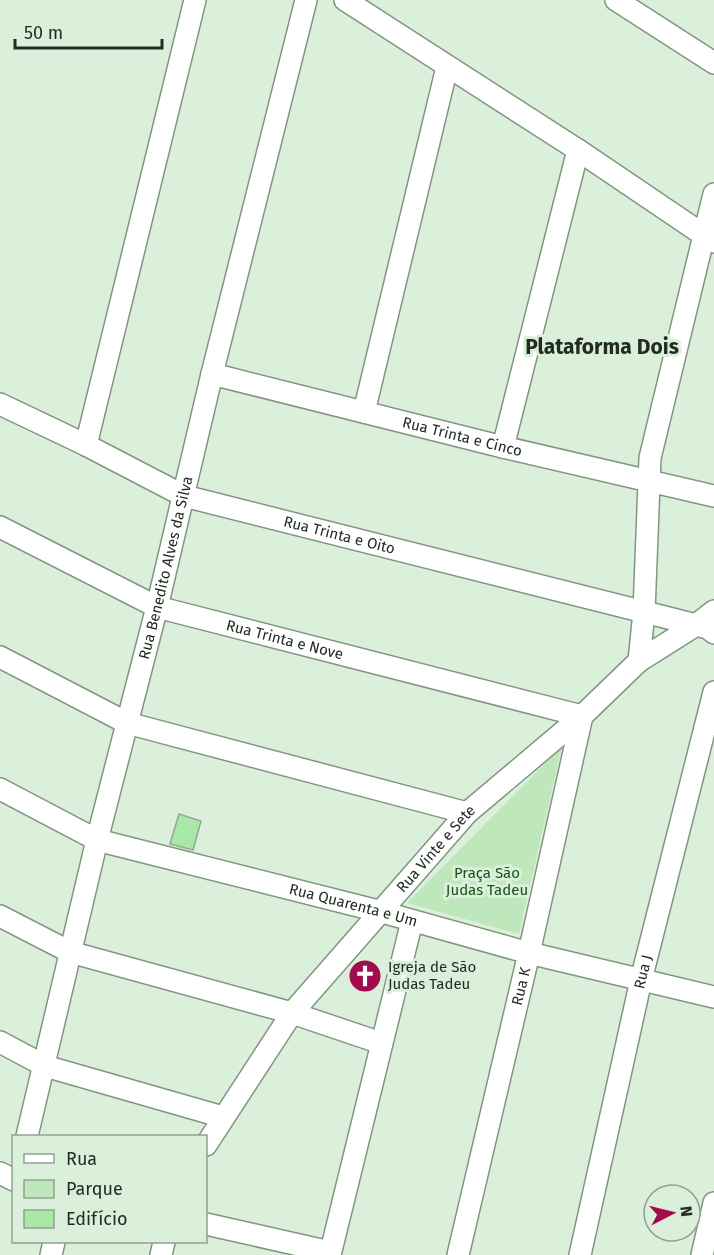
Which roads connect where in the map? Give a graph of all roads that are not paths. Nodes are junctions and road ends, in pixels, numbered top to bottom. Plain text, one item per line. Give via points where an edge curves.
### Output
1 (195, 0) edge
2 (306, 0) edge
3 (345, 0) edge
4 (616, 0) edge
5 (714, 62) edge
6 (447, 67) junction
7 (578, 150) junction
8 (714, 194) edge
9 (709, 239) edge
10 (212, 374) junction
11 (0, 404) edge
12 (364, 412) junction
13 (86, 445) junction
14 (504, 447) junction
15 (648, 480) junction
16 (184, 496) junction
17 (714, 496) edge
18 (0, 527) edge
19 (157, 607) junction
20 (714, 610) edge
21 (644, 612) junction
22 (705, 629) edge
23 (0, 657) edge
24 (639, 661) junction
25 (714, 692) edge
26 (582, 716) junction
27 (127, 723) junction
28 (0, 789) edge
29 (467, 813) junction
30 (97, 840) junction
31 (381, 912) junction
32 (0, 916) edge
33 (411, 921) junction
34 (70, 952) junction
35 (529, 953) junction
36 (641, 980) junction
37 (714, 997) edge
38 (292, 1013) junction
39 (0, 1042) edge
40 (381, 1043) junction
41 (45, 1066) junction
42 (223, 1117) junction
43 (28, 1135) edge
44 (207, 1143) edge
45 (714, 1203) edge
46 (207, 1224) edge
47 (330, 1254) edge
48 (458, 1255) edge
49 (580, 1255) edge
50 (702, 1255) edge

1 - 13 street
2 - 10 street, Rua Benedito Alves da Silva
3 - 6 street
4 - 5 street
6 - 7 street
6 - 12 street
7 - 9 street
7 - 14 street
8 - 9 street
9 - 15 street via 653,440
10 - 12 street, Rua Trinta e Cinco
10 - 16 street, Rua Benedito Alves da Silva
11 - 13 street, Rua Trinta e Oito
12 - 14 street, Rua Trinta e Cinco
13 - 16 street, Rua Trinta e Oito
14 - 15 street, Rua Trinta e Cinco
15 - 17 street, Rua Trinta e Cinco
15 - 21 street
16 - 19 street, Rua Benedito Alves da Silva
16 - 21 street, Rua Trinta e Oito
18 - 19 street, Rua Trinta e Nove
19 - 26 street, Rua Trinta e Nove
19 - 27 street, Rua Benedito Alves da Silva
20 - 22 street, Rua Vinte e Sete
21 - 22 street, Rua Trinta e Oito
21 - 24 street
22 - 24 street, Rua Vinte e Sete
23 - 27 street
24 - 26 street, Rua Vinte e Sete
25 - 36 street, Rua J
26 - 29 street, Rua Vinte e Sete
26 - 35 street, Rua K
27 - 29 street
27 - 30 street, Rua Benedito Alves da Silva
28 - 30 street, Rua Quarenta e Um
29 - 31 street, Rua Vinte e Sete
30 - 31 street, Rua Quarenta e Um
30 - 34 street, Rua Benedito Alves da Silva
31 - 33 street, Rua Quarenta e Um
31 - 38 street, Rua Vinte e Sete
32 - 34 street
33 - 35 street, Rua Quarenta e Um
33 - 40 street
34 - 38 street
34 - 41 street, Rua Benedito Alves da Silva
35 - 36 street, Rua Quarenta e Um
35 - 48 street, Rua K
36 - 37 street, Rua Quarenta e Um
36 - 49 street, Rua J
38 - 40 street
38 - 42 street, Rua Vinte e Sete
39 - 41 street
40 - 47 street
41 - 42 street
41 - 43 street, Rua Benedito Alves da Silva
42 - 44 street, Rua Vinte e Sete
45 - 50 street
46 - 47 street

